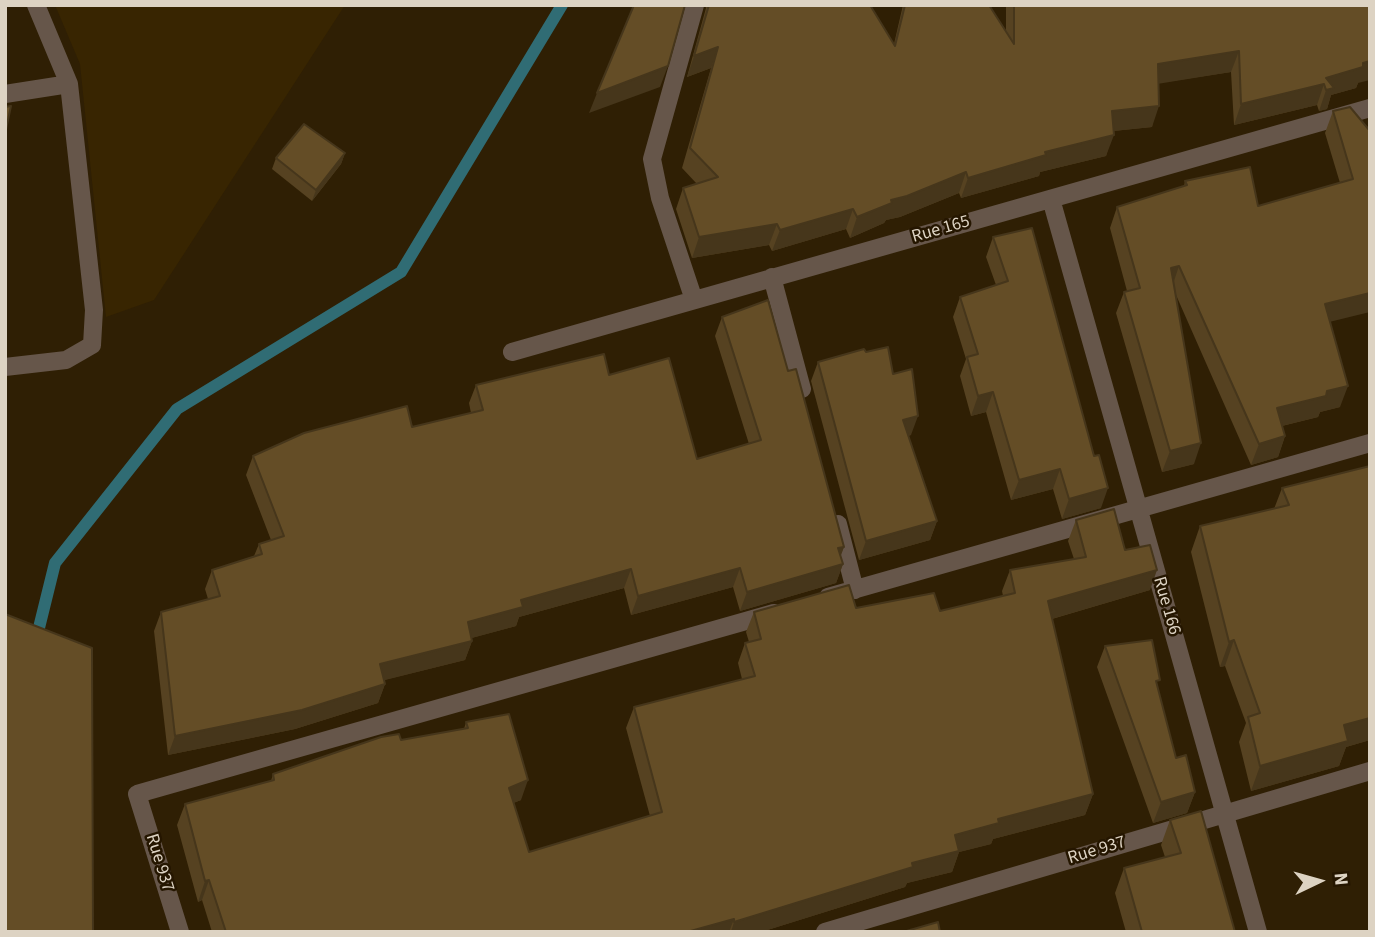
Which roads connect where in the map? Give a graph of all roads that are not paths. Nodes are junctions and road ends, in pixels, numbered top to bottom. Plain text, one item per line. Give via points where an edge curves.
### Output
1 (36, 5) edge
2 (695, 5) edge
3 (69, 84) junction
4 (5, 94) edge
5 (1370, 108) edge
6 (1051, 199) junction
7 (772, 277) junction
8 (694, 300) junction
9 (512, 352) dead end
10 (5, 367) edge
11 (807, 408) edge
12 (1370, 443) edge
13 (1139, 509) junction
14 (834, 512) edge
15 (855, 590) junction
16 (815, 601) edge
17 (788, 609) edge
18 (1370, 771) edge
19 (1225, 813) junction
20 (180, 932) edge
21 (825, 932) edge
22 (1258, 932) edge

1 - 3 street
2 - 8 street via 652,159
3 - 4 street
3 - 10 street via 94,310 92,345 66,360
5 - 6 street, Rue 165
6 - 7 street, Rue 165
6 - 13 street, Rue 166
7 - 8 street, Rue 165
7 - 11 street
8 - 9 street, Rue 165
12 - 13 street
13 - 15 street
13 - 19 street, Rue 166
14 - 15 street
15 - 16 street
17 - 20 street, Rue 937 via 137,794
18 - 19 street, Rue 937
19 - 21 street, Rue 937
19 - 22 street, Rue 166

